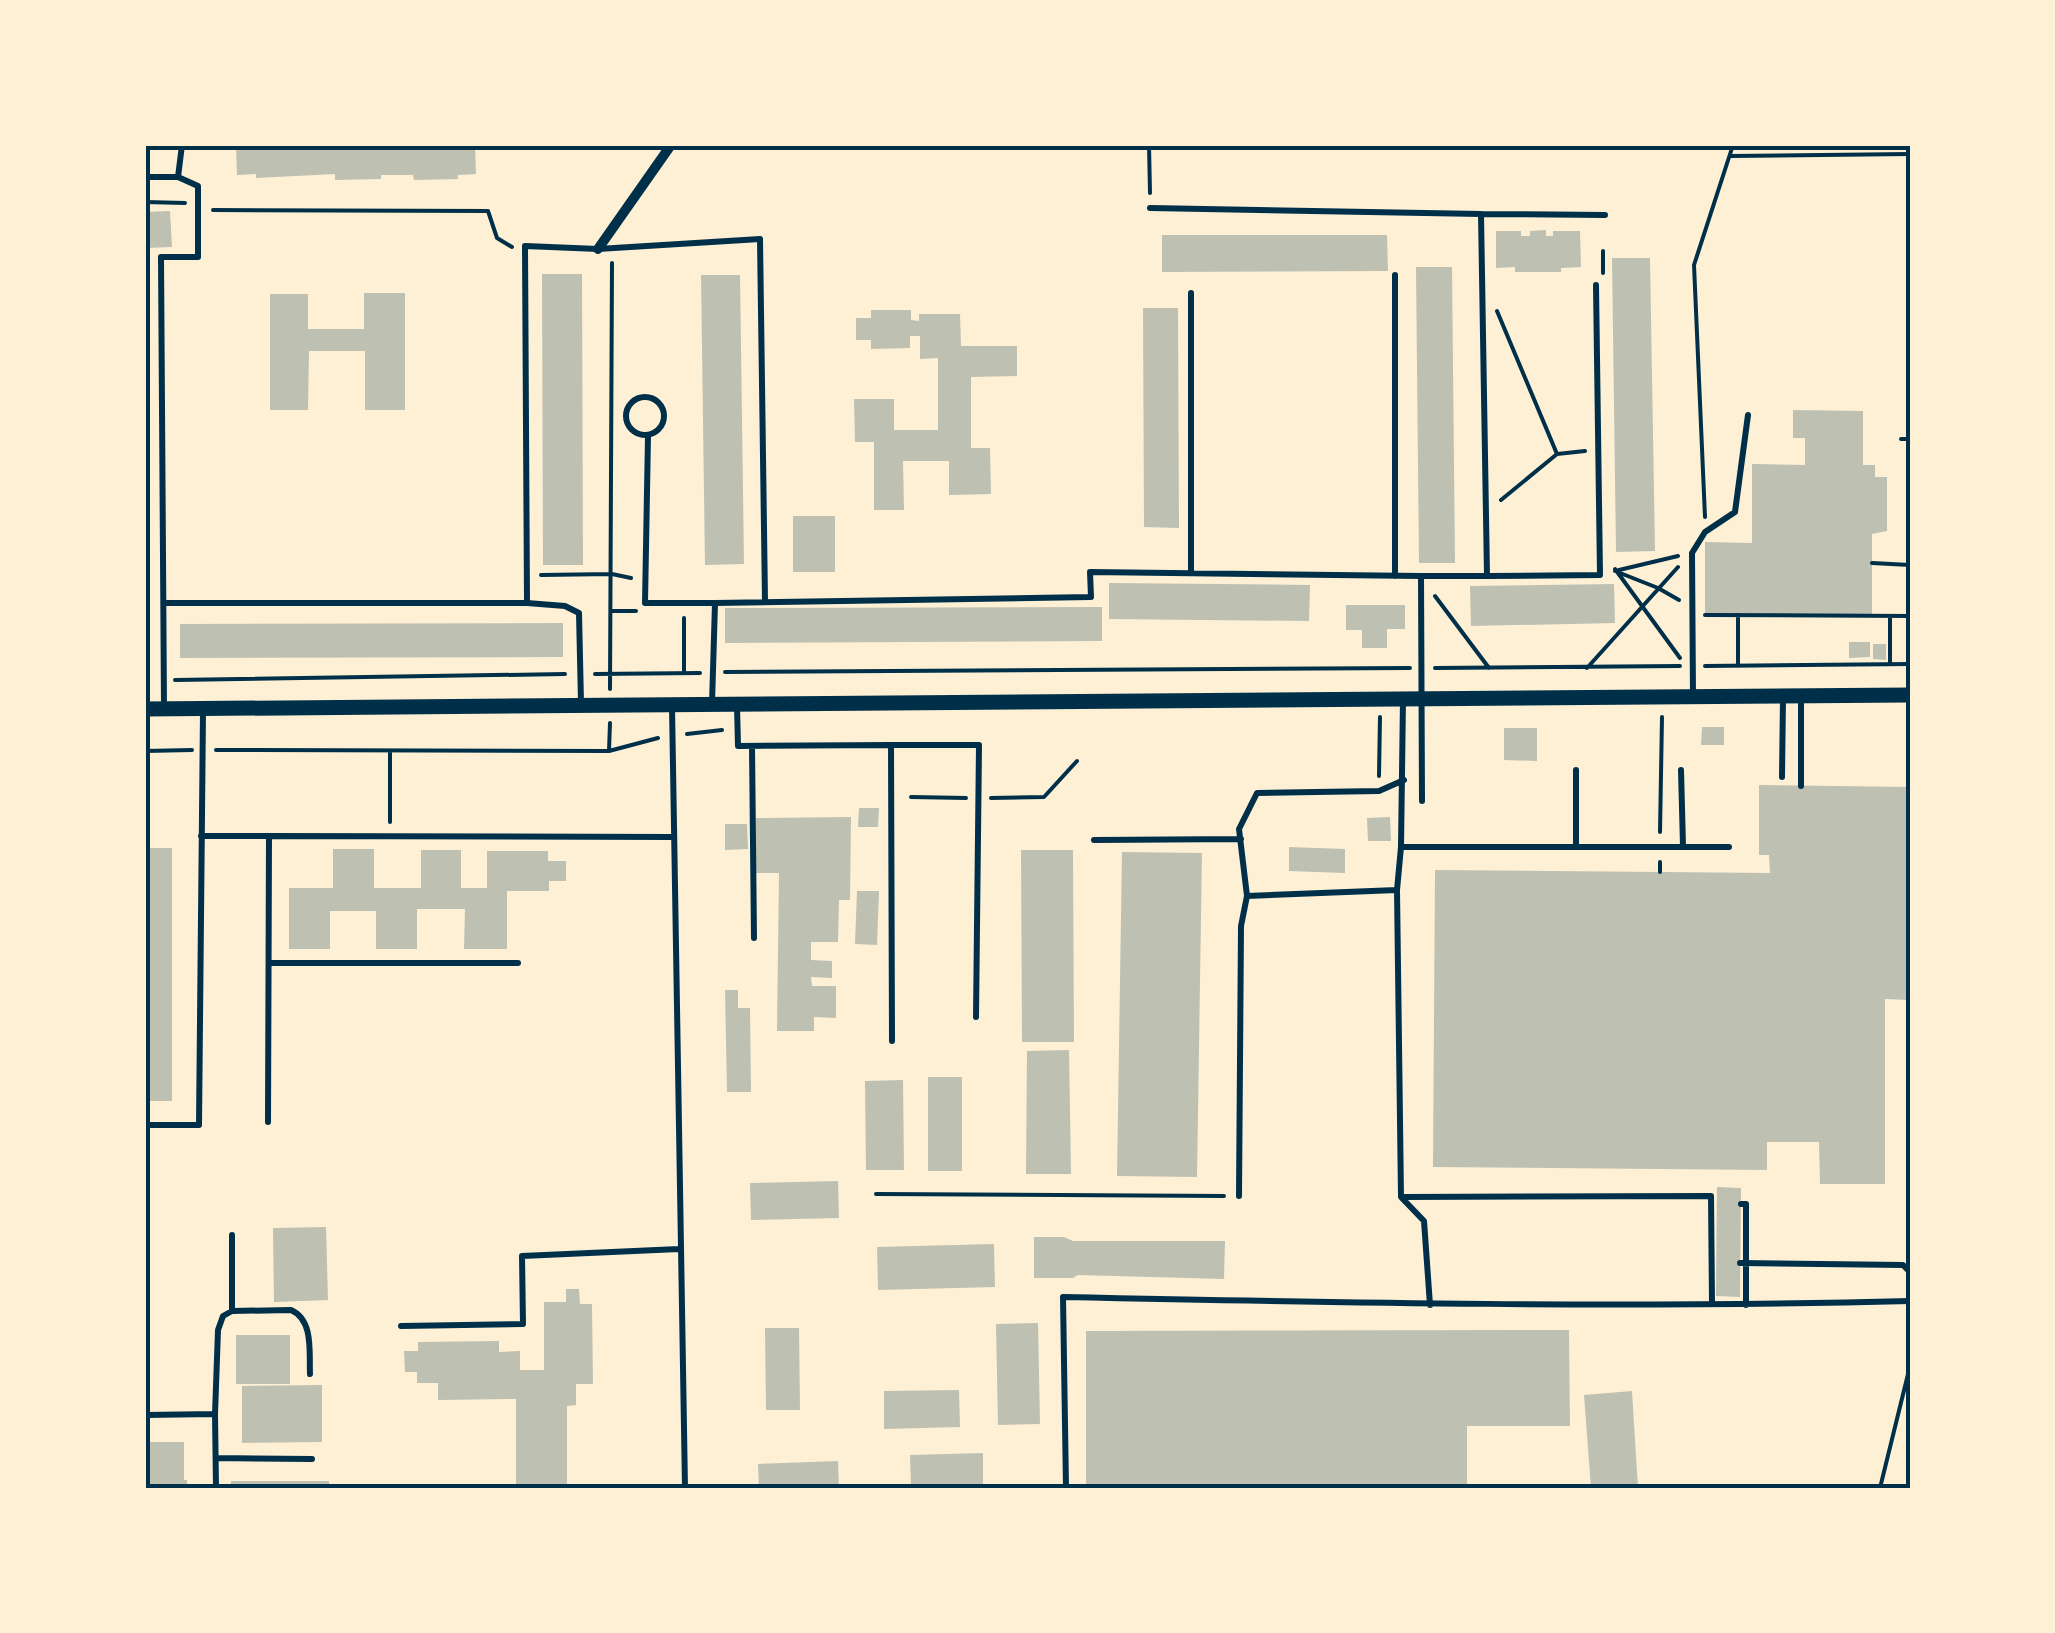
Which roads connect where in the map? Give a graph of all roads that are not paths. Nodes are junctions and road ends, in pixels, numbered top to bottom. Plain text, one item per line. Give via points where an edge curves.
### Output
1 (182, 145) edge
2 (671, 145) edge
3 (145, 177) edge
4 (178, 177) junction
5 (1150, 208) road end
6 (1482, 214) junction
7 (1605, 215) dead end
8 (598, 249) junction
9 (1394, 275) dead end
10 (1600, 287) road end
11 (1190, 293) dead end
12 (1748, 414) dead end
13 (648, 436) junction
14 (1191, 574) junction
15 (1395, 576) junction
16 (1421, 576) junction
17 (1486, 576) junction
18 (764, 601) junction
19 (165, 603) junction
20 (527, 603) junction
21 (715, 603) junction
22 (1910, 695) edge
23 (1782, 696) junction
24 (1802, 696) junction
25 (1694, 697) junction
26 (1422, 699) junction
27 (1403, 700) junction
28 (672, 705) junction
29 (712, 705) junction
30 (738, 705) junction
31 (580, 706) junction
32 (145, 709) edge
33 (164, 709) junction
34 (203, 709) junction
35 (892, 745) junction
36 (752, 746) junction
37 (1576, 770) dead end
38 (1681, 770) dead end
39 (1782, 776) dead end
40 (1404, 780) junction
41 (1800, 786) dead end
42 (1422, 802) dead end
43 (202, 836) junction
44 (269, 836) junction
45 (672, 837) junction
46 (1240, 839) junction
47 (1094, 840) dead end
48 (1576, 846) junction
49 (1683, 846) junction
50 (1401, 847) junction
51 (1728, 847) dead end
52 (1397, 890) junction
53 (1246, 896) junction
54 (754, 938) dead end
55 (268, 962) junction
56 (518, 963) dead end
57 (976, 1017) dead end
58 (892, 1041) dead end
59 (268, 1122) dead end
60 (145, 1125) edge
61 (1239, 1196) road end
62 (1400, 1197) junction
63 (1741, 1204) dead end
64 (232, 1235) dead end
65 (679, 1249) junction
66 (1744, 1263) junction
67 (1910, 1272) edge
68 (1910, 1301) edge
69 (1712, 1304) junction
70 (1430, 1305) junction
71 (1746, 1305) junction
72 (232, 1311) junction
73 (401, 1326) dead end
74 (310, 1374) dead end
75 (215, 1414) junction
76 (145, 1415) edge
77 (216, 1458) junction
78 (312, 1458) dead end
79 (216, 1488) edge
80 (684, 1488) edge
81 (1066, 1488) edge

1 - 4 lane
2 - 8 street
3 - 4 lane
4 - 19 lane via 198,186 198,257 161,257
5 - 6 lane
6 - 7 lane
6 - 17 lane
8 - 18 lane via 760,238
8 - 20 lane via 526,246
9 - 15 lane
10 - 17 lane via 1600,574
11 - 14 lane
12 - 25 lane via 1735,512 1705,532 1692,553
13 - 13 lane via 663,425 665,413 653,398 638,398 626,420 636,434
13 - 21 lane via 645,603
14 - 15 lane
14 - 18 lane via 1090,572 1091,597
15 - 16 lane
16 - 17 lane
16 - 26 lane
18 - 21 lane
19 - 20 lane
19 - 33 lane
20 - 31 lane via 579,613
21 - 29 lane
22 - 24 main road
23 - 24 main road
23 - 25 main road
23 - 39 lane
24 - 41 lane
25 - 26 main road
26 - 27 main road
26 - 42 lane
27 - 30 main road
27 - 40 lane
28 - 29 main road
28 - 31 main road
28 - 45 lane
29 - 30 main road
30 - 36 lane via 738,746
31 - 34 main road
32 - 33 main road
33 - 34 main road
34 - 43 lane
35 - 36 lane
35 - 57 lane via 980,745
35 - 58 lane
36 - 54 lane
37 - 48 lane
38 - 49 lane
40 - 46 lane via 1379,791 1256,793
40 - 50 lane
43 - 44 lane
43 - 60 lane via 200,1125
44 - 45 lane
44 - 55 lane
45 - 65 lane
46 - 47 lane
46 - 53 lane
48 - 49 lane
48 - 50 lane
49 - 51 lane
50 - 52 lane
52 - 53 lane
52 - 62 lane
53 - 61 lane
55 - 56 lane
55 - 59 lane
62 - 69 lane via 1711,1196
62 - 70 lane via 1424,1221
63 - 66 lane
64 - 72 lane
65 - 73 lane via 522,1256 523,1324
65 - 80 lane
66 - 67 lane via 1903,1266
66 - 71 lane
68 - 71 lane
69 - 70 lane
69 - 71 lane
70 - 81 lane via 1064,1297
72 - 74 lane via 299,1312 307,1328
72 - 75 lane via 218,1330
75 - 76 lane
75 - 77 lane
77 - 78 lane
77 - 79 lane

